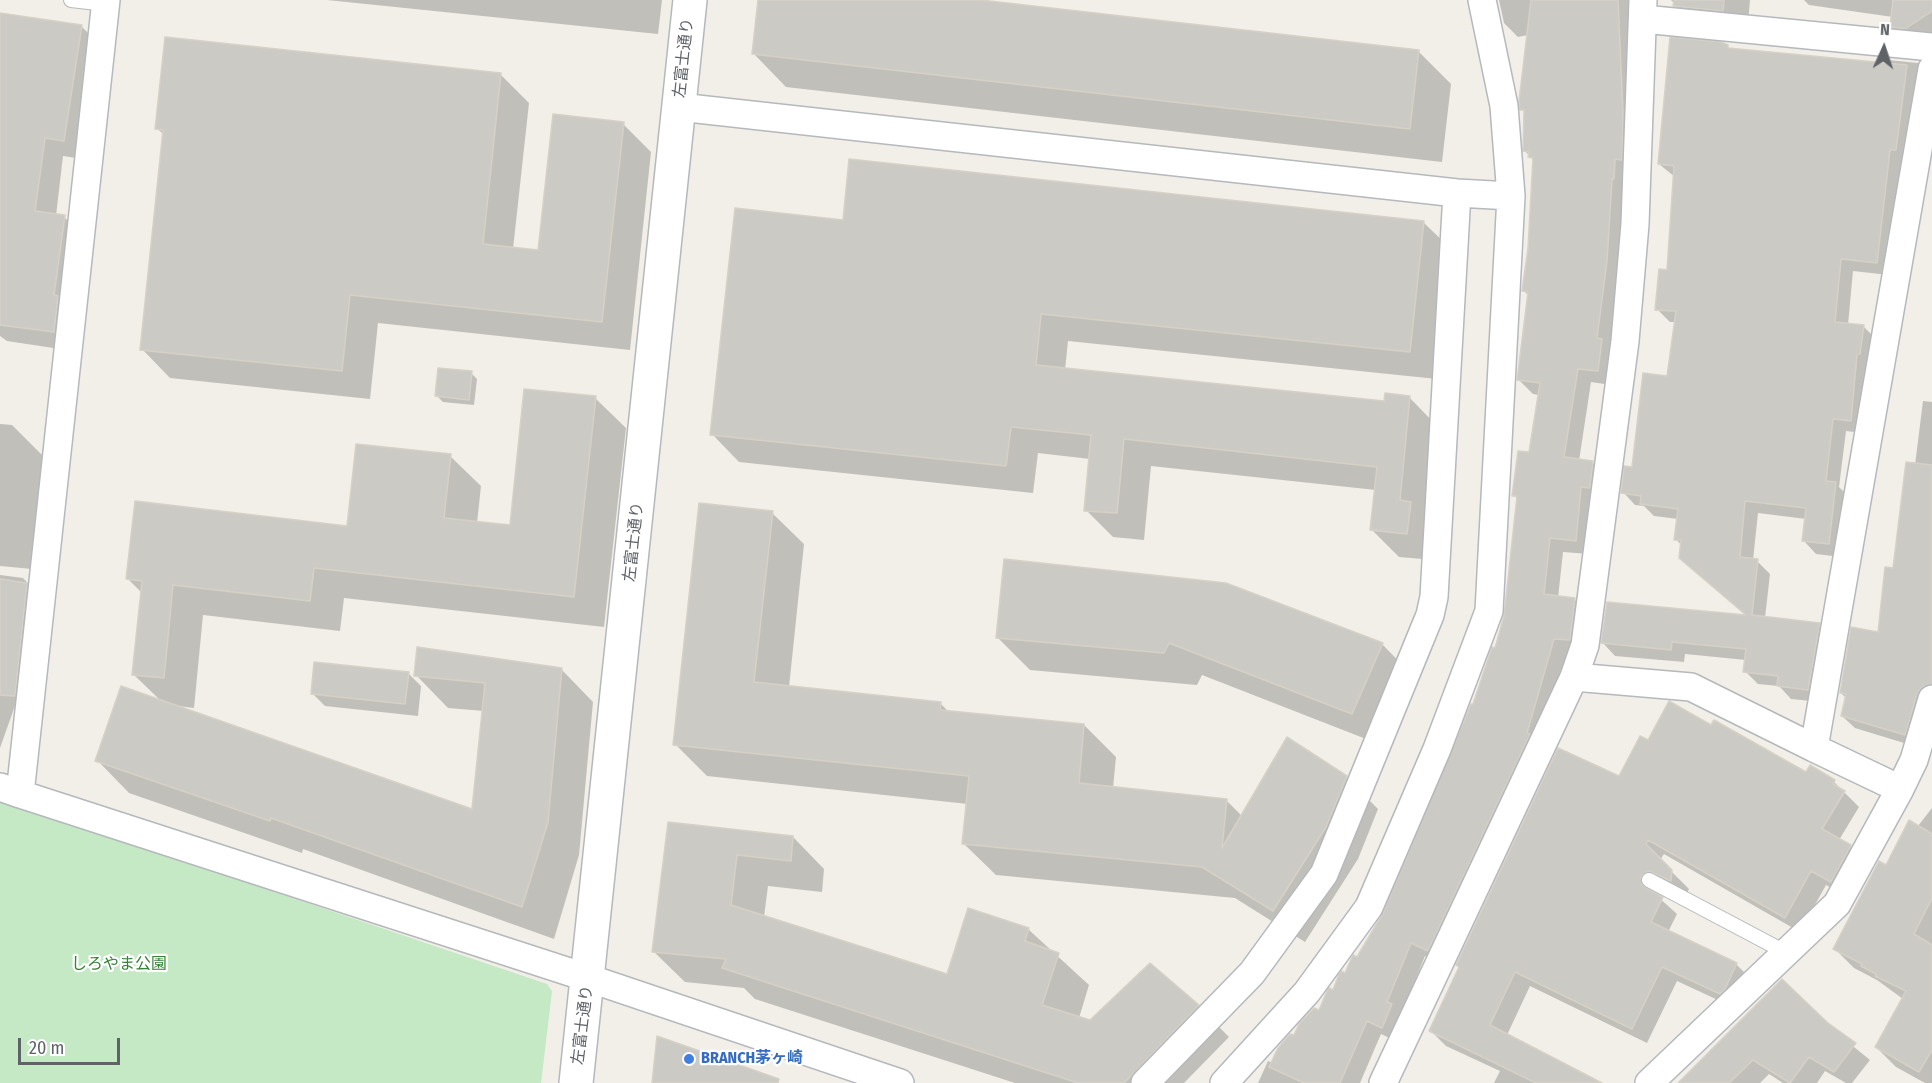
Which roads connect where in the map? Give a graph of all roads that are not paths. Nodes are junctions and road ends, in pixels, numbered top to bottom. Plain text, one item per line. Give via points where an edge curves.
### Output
1 (71, 0) edge
2 (690, 0) edge
3 (1482, 0) edge
4 (106, 2) edge
5 (1643, 9) edge
6 (1932, 46) edge
7 (1932, 69) edge
8 (679, 107) junction
9 (1457, 193) junction
10 (1511, 196) junction
11 (1574, 677) junction
12 (1932, 699) edge
13 (1814, 748) junction
14 (1900, 789) junction
15 (10, 790) edge
16 (1649, 880) dead end
17 (1787, 953) junction
18 (588, 978) junction
19 (576, 1083) edge
20 (900, 1083) edge
21 (1145, 1083) edge
22 (1224, 1083) edge
23 (1383, 1083) edge
24 (1649, 1083) edge

1 - 4 lane
2 - 8 street, 左富士通り
3 - 10 street via 1504,106
4 - 15 street
5 - 6 street
5 - 11 street via 1635,224 1625,341 1585,645
7 - 13 street
8 - 9 street
8 - 18 street, 左富士通り
9 - 10 street
9 - 21 street via 1430,615 1324,874 1252,973
10 - 22 street via 1489,611 1437,749 1369,907 1307,992
11 - 13 street via 1691,687
11 - 23 street
12 - 14 street via 1914,760
13 - 14 street
14 - 17 street via 1837,903
15 - 18 street
16 - 17 lane
17 - 24 street
18 - 19 street, 左富士通り
18 - 20 street

